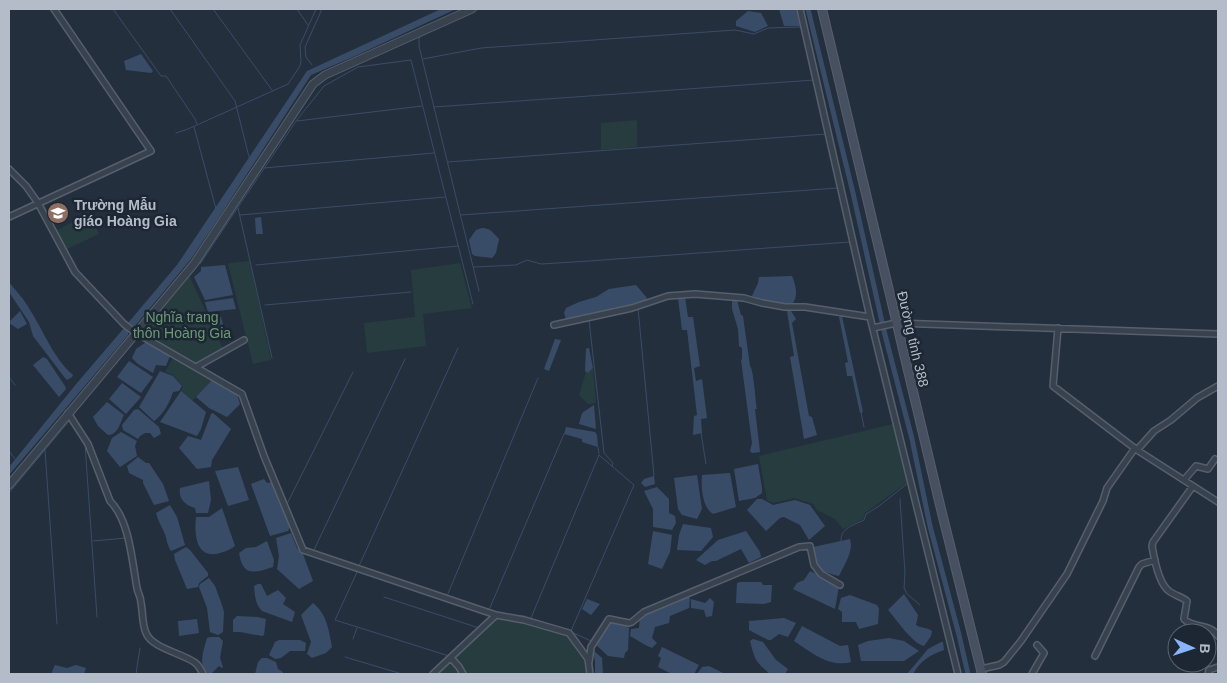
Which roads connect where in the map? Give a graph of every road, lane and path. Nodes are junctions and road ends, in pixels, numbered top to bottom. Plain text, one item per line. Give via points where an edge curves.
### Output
1 (54, 9) edge
2 (472, 9) edge
3 (800, 9) edge
4 (822, 9) edge
5 (9, 169) edge
6 (38, 204) junction
7 (9, 217) edge
8 (870, 317) junction
9 (895, 323) junction
10 (554, 325) dead end
11 (874, 328) junction
12 (1058, 328) junction
13 (135, 332) junction
14 (1218, 334) edge
15 (244, 340) dead end
16 (196, 367) junction
17 (1218, 386) edge
18 (68, 413) junction
19 (1136, 449) junction
20 (1215, 459) dead end
21 (1184, 480) junction
22 (9, 484) edge
23 (1193, 486) junction
24 (1218, 502) edge
25 (1155, 560) junction
26 (840, 585) dead end
27 (496, 615) junction
28 (1218, 636) edge
29 (1037, 645) dead end
30 (1095, 656) dead end
31 (451, 658) junction
32 (589, 662) junction
33 (1218, 667) edge
34 (982, 672) edge
35 (204, 674) edge
36 (433, 674) edge
37 (462, 674) edge
38 (590, 674) edge
39 (958, 674) edge
40 (1032, 674) edge
41 (1208, 674) edge

1 - 6 street via 151,151
2 - 13 street via 325,75 313,84 194,264
3 - 8 street
4 - 9 main road, Đường tỉnh 388
5 - 6 street
6 - 7 street
6 - 13 street via 75,272
8 - 10 street via 695,294 668,296 632,308
8 - 11 street
9 - 11 street
9 - 12 street
9 - 34 main road, Đường tỉnh 388
11 - 39 street
12 - 14 street
12 - 19 street via 1053,386
13 - 16 street
13 - 18 street
15 - 16 street
16 - 27 street via 242,394 303,550
17 - 19 street via 1154,431
18 - 22 street
18 - 35 street via 88,444 110,501 122,520 146,632 153,642 194,662
19 - 21 street
19 - 34 street via 1107,488 1068,574 1004,662
20 - 21 street via 1208,469 1196,466
21 - 23 street
23 - 24 street
23 - 25 street via 1153,542
25 - 28 street via 1167,589 1187,601 1186,622 1210,628
25 - 30 street via 1139,567
26 - 32 street via 817,570 810,546 799,547 644,612 632,622 609,619 591,647
27 - 31 street
27 - 32 street via 567,632
29 - 40 street via 1044,652
31 - 36 street
31 - 37 street
32 - 38 street
33 - 41 street via 1209,670

